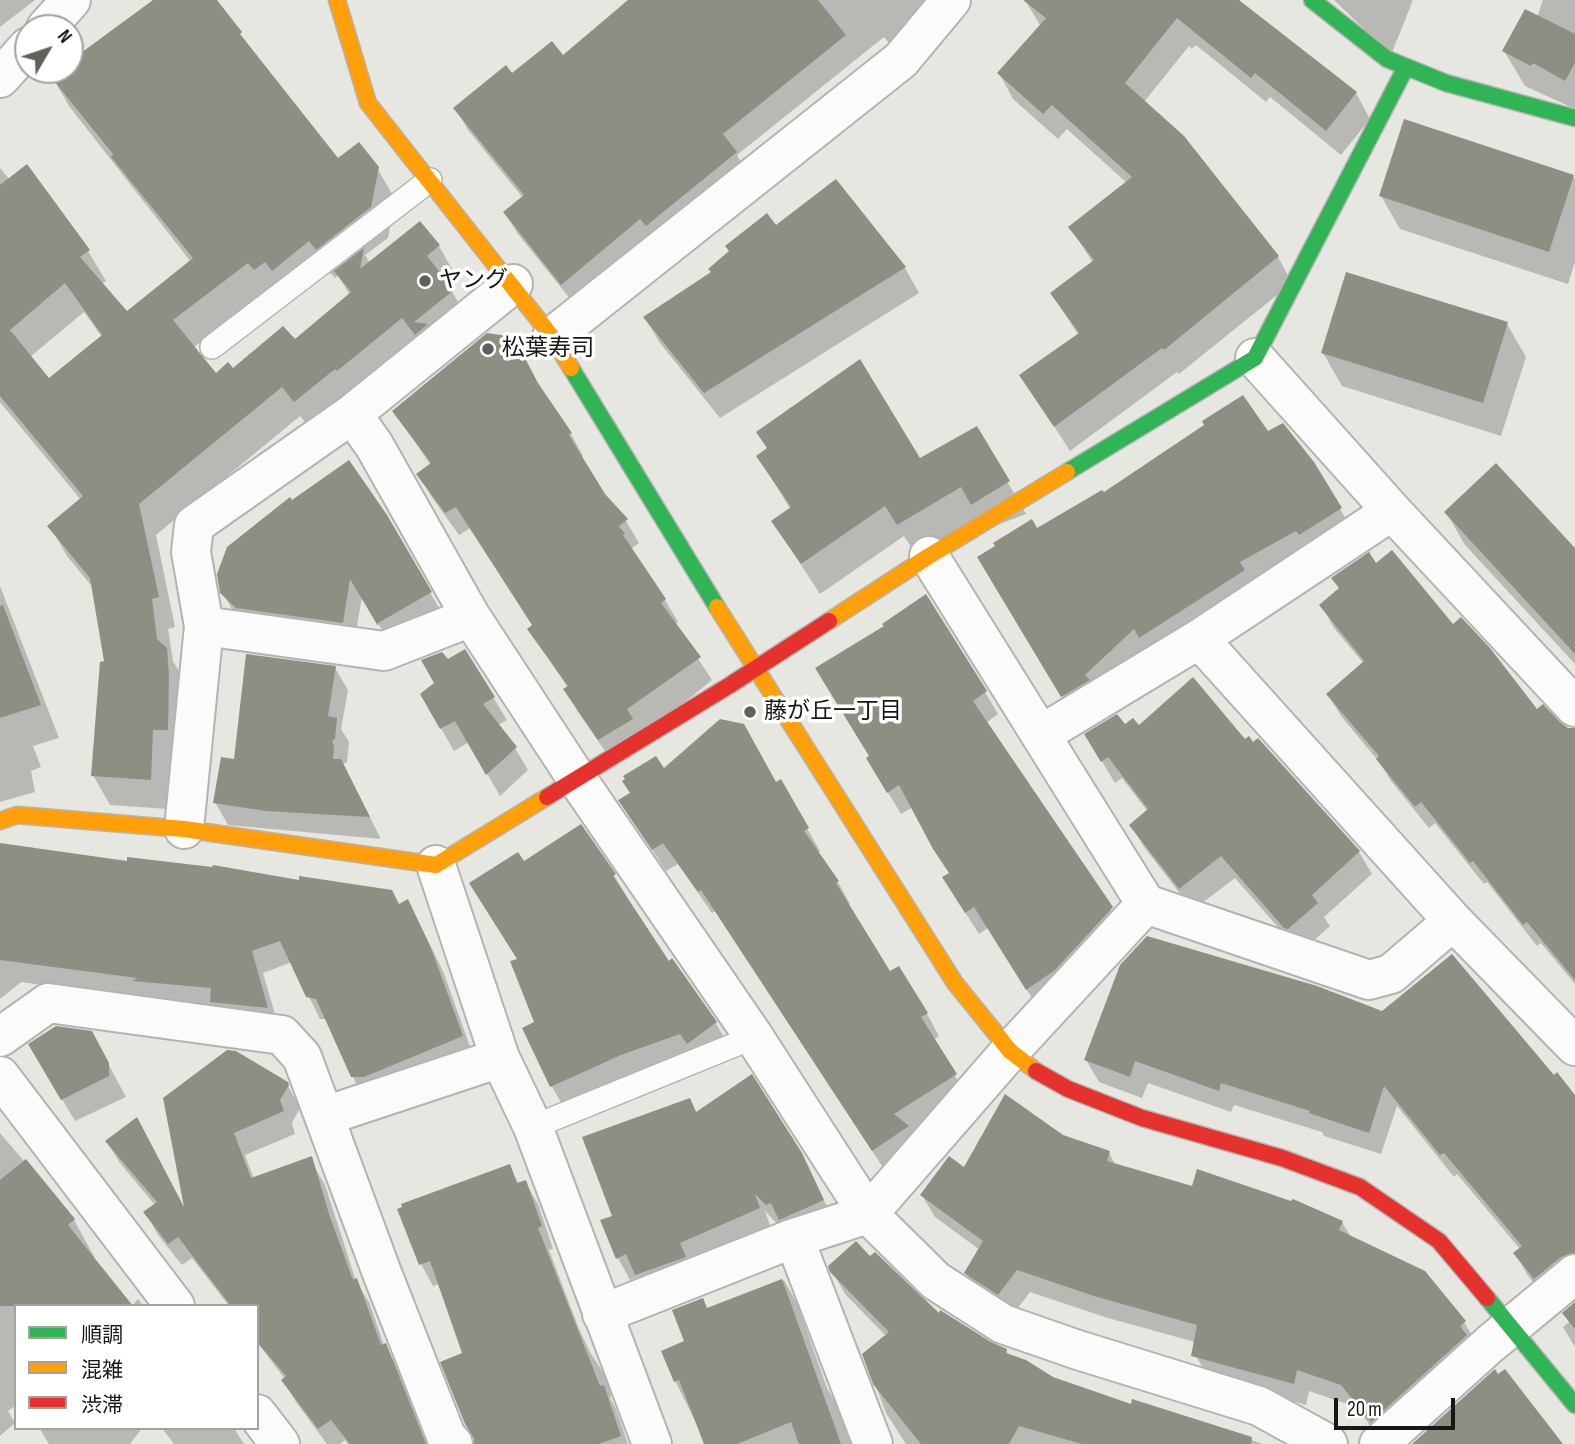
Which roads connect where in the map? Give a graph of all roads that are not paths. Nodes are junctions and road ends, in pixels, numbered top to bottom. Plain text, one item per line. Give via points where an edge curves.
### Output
1 (71, 0) edge
2 (337, 0) edge
3 (951, 0) edge
4 (1312, 0) edge
5 (58, 14) edge
6 (14, 62) edge
7 (1406, 67) junction
8 (0, 78) edge
9 (1575, 118) edge
10 (430, 180) junction
11 (513, 284) junction
12 (552, 337) junction
13 (212, 346) dead end
14 (1255, 358) junction
15 (352, 414) junction
16 (1392, 512) junction
17 (929, 556) junction
18 (471, 617) junction
19 (204, 626) junction
20 (1199, 639) junction
21 (755, 668) junction
22 (1575, 707) edge
23 (1042, 734) junction
24 (577, 779) junction
25 (0, 821) edge
26 (184, 829) junction
27 (436, 865) junction
28 (1146, 904) junction
29 (1453, 921) junction
30 (0, 1037) edge
31 (754, 1037) junction
32 (1575, 1046) edge
33 (1010, 1051) junction
34 (500, 1058) junction
35 (0, 1076) edge
36 (325, 1116) junction
37 (533, 1127) junction
38 (868, 1214) junction
39 (794, 1238) junction
40 (1575, 1274) edge
41 (173, 1304) edge
42 (602, 1314) junction
43 (1511, 1327) junction
44 (1575, 1405) edge
45 (259, 1417) edge
46 (280, 1444) edge
47 (453, 1444) edge
48 (652, 1444) edge
49 (873, 1444) edge
50 (1328, 1444) edge
51 (1380, 1444) edge

1 - 5 street
2 - 10 street via 368,103
3 - 12 street via 901,60
4 - 7 street via 1387,59
6 - 8 street
7 - 9 street via 1446,83
7 - 14 street
10 - 11 street
10 - 13 lane
11 - 12 street
11 - 15 street
12 - 21 street
14 - 16 street
14 - 17 street
15 - 18 street via 374,444
15 - 19 street via 194,525 191,552
16 - 20 street
16 - 22 street
17 - 21 street
17 - 23 street
18 - 19 street via 384,651
18 - 24 street
19 - 26 street
20 - 23 street
20 - 29 street
21 - 24 street
21 - 33 street via 955,983
23 - 28 street
24 - 27 street
24 - 31 street
25 - 26 street via 17,815
26 - 27 street
27 - 34 street
28 - 29 street via 1369,980 1391,974
28 - 33 street
29 - 32 street
30 - 36 street via 48,1003 282,1035 302,1057
31 - 37 lane
31 - 38 street
33 - 38 street
33 - 43 street via 1042,1076 1142,1118 1282,1158 1360,1187 1439,1241
34 - 36 street
34 - 37 street
35 - 41 street
36 - 47 street via 382,1273
37 - 42 street
38 - 39 street
38 - 50 street via 936,1281 1003,1324 1259,1406
39 - 42 street
39 - 49 street
40 - 43 street
42 - 48 street
43 - 44 street
43 - 51 street
45 - 46 street

